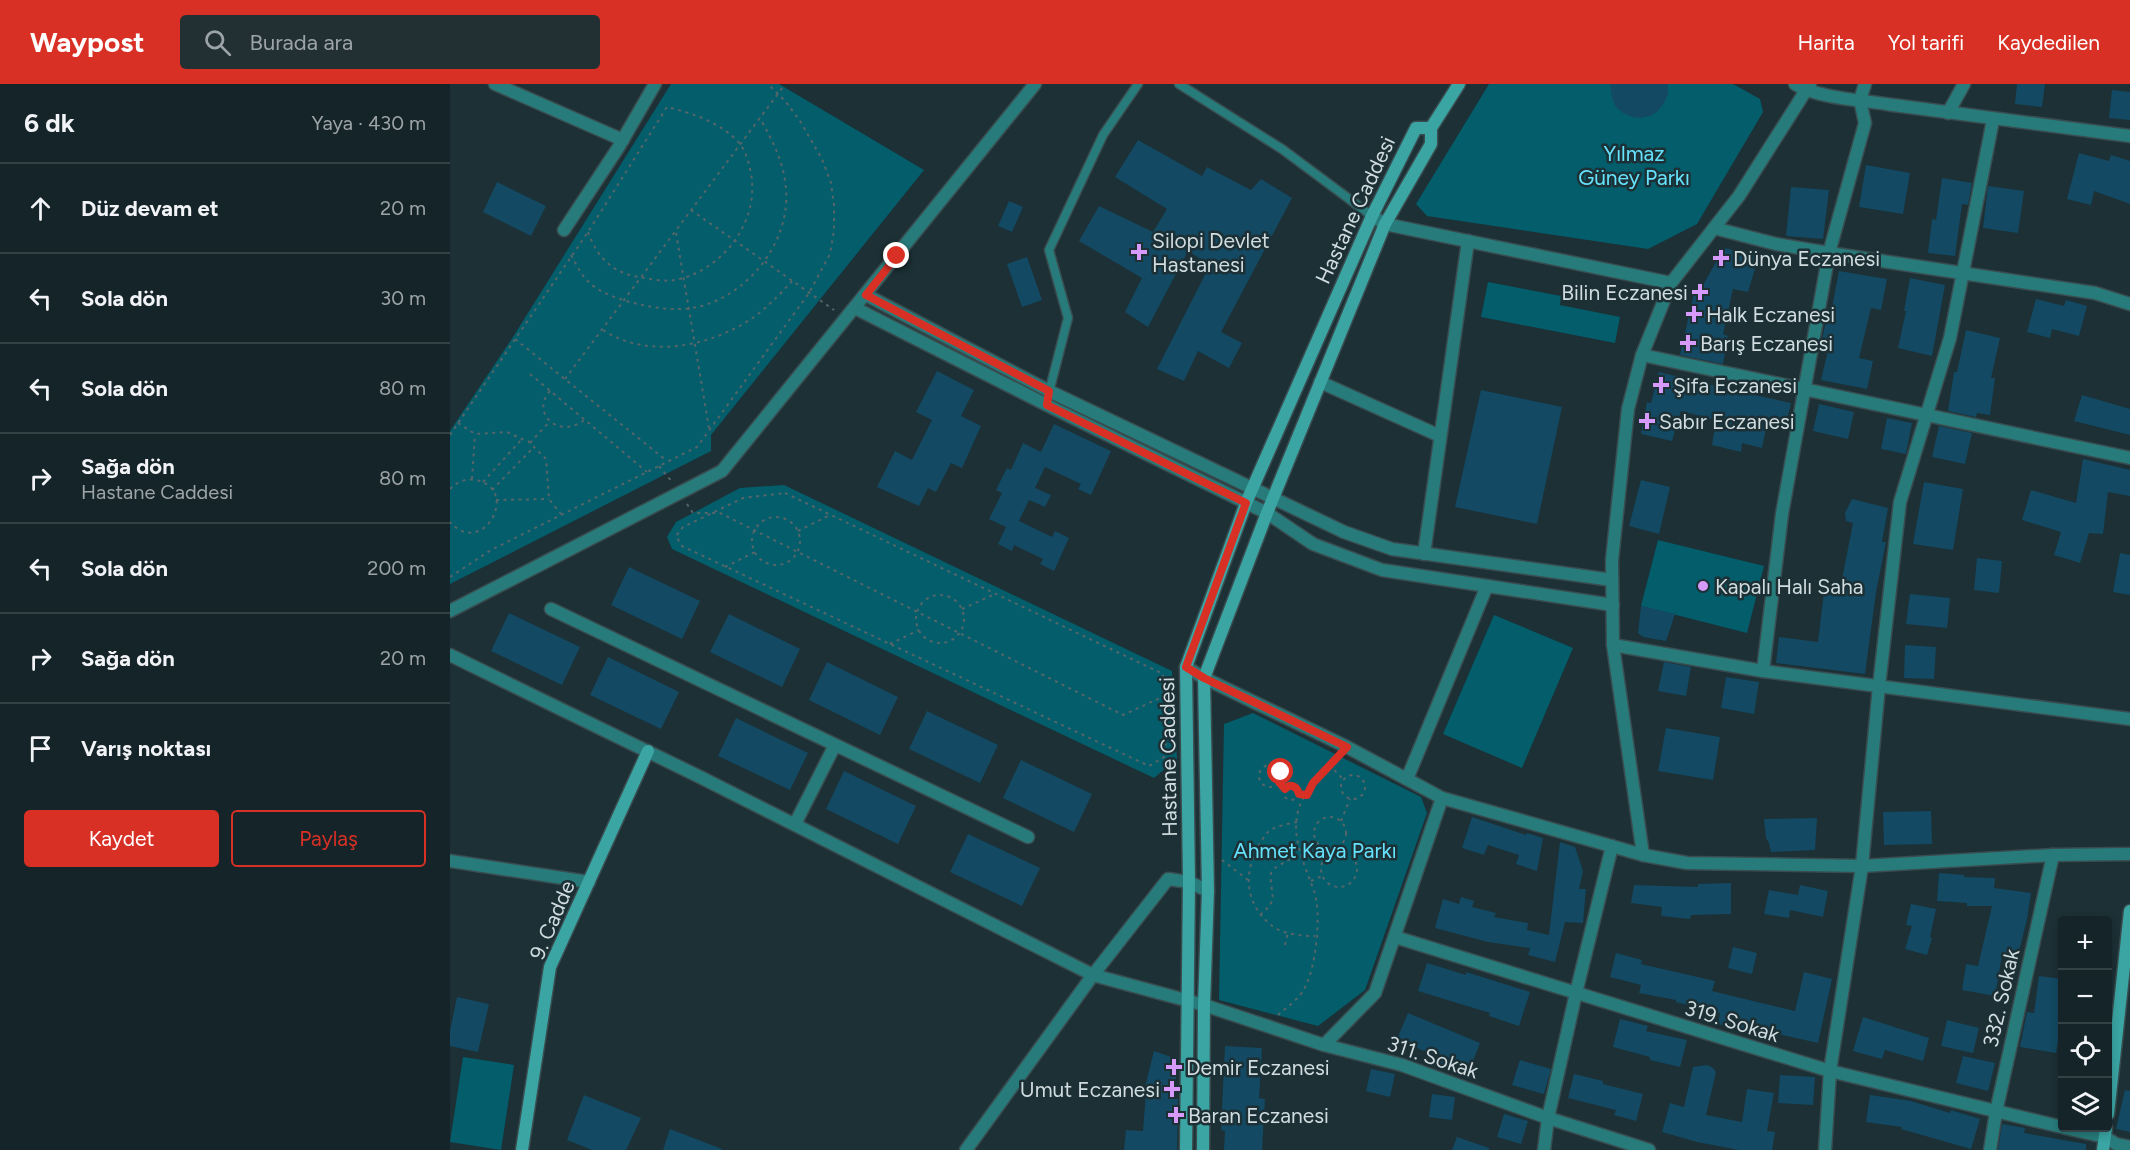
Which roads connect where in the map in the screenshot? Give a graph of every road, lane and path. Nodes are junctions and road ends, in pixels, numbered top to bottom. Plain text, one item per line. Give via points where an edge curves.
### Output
1 (495, 84) edge
2 (655, 84) edge
3 (768, 84) edge
4 (1035, 84) edge
5 (1138, 84) edge
6 (1179, 84) edge
7 (1459, 84) edge
8 (1794, 84) edge
9 (1865, 84) edge
10 (1964, 84) edge
11 (783, 87) dead end
12 (1808, 87) edge
13 (778, 94) junction
14 (1860, 100) junction
15 (1948, 113) junction
16 (760, 118) junction
17 (1993, 120) junction
18 (1431, 128) junction
19 (2130, 136) edge
20 (623, 140) junction
21 (741, 144) junction
22 (691, 210) junction
23 (1372, 216) junction
24 (1385, 224) junction
25 (1714, 228) junction
26 (564, 230) dead end
27 (676, 231) junction
28 (588, 232) junction
29 (734, 241) junction
30 (1468, 241) junction
31 (1829, 253) junction
32 (571, 255) junction
33 (764, 262) junction
34 (1963, 272) junction
35 (641, 278) junction
36 (683, 278) junction
37 (792, 281) junction
38 (1671, 283) junction
39 (809, 293) junction
40 (866, 295) junction
41 (625, 300) junction
42 (2130, 304) edge
43 (688, 307) junction
44 (851, 313) junction
45 (603, 330) junction
46 (515, 339) junction
47 (694, 343) junction
48 (1642, 355) junction
49 (530, 374) dead end
50 (565, 379) junction
51 (1320, 382) junction
52 (1805, 389) junction
53 (550, 391) junction
54 (1049, 391) junction
55 (1047, 405) junction
56 (1927, 416) junction
57 (584, 420) junction
58 (550, 421) junction
59 (458, 423) junction
60 (709, 428) junction
61 (475, 434) junction
62 (450, 435) edge
63 (1440, 436) junction
64 (522, 439) junction
65 (530, 443) junction
66 (534, 447) junction
67 (2130, 458) edge
68 (667, 461) junction
69 (659, 466) junction
70 (647, 472) junction
71 (472, 479) junction
72 (483, 482) junction
73 (1252, 488) junction
74 (450, 489) edge
75 (492, 490) junction
76 (679, 492) junction
77 (549, 499) junction
78 (1272, 499) junction
79 (496, 500) junction
80 (1246, 503) junction
81 (711, 513) junction
82 (1267, 513) junction
83 (561, 515) junction
84 (830, 515) junction
85 (451, 525) edge
86 (755, 531) junction
87 (798, 531) junction
88 (755, 552) junction
89 (798, 552) junction
90 (1424, 554) junction
91 (725, 567) junction
92 (450, 577) edge
93 (1612, 579) junction
94 (1487, 586) junction
95 (995, 594) junction
96 (1612, 605) junction
97 (551, 609) dead end
98 (962, 609) junction
99 (450, 611) edge
100 (917, 612) junction
101 (919, 630) junction
102 (960, 633) junction
103 (890, 644) junction
104 (1613, 645) junction
105 (450, 655) edge
106 (1186, 667) junction
107 (1763, 671) junction
108 (1204, 678) junction
109 (1187, 685) junction
110 (1879, 686) junction
111 (1163, 696) junction
112 (2130, 719) edge
113 (835, 745) junction
114 (1347, 747) junction
115 (648, 751) junction
116 (1332, 763) junction
117 (1407, 779) junction
118 (1344, 780) junction
119 (1279, 782) junction
120 (1285, 789) junction
121 (1299, 794) junction
122 (1307, 795) junction
123 (1297, 798) junction
124 (1442, 798) junction
125 (1350, 799) junction
126 (1300, 806) junction
127 (1341, 821) junction
128 (1297, 822) junction
129 (795, 824) junction
130 (1028, 837) dead end
131 (1612, 846) junction
132 (1208, 849) junction
133 (1335, 850) junction
134 (1300, 853) junction
135 (2130, 854) edge
136 (1643, 855) junction
137 (2053, 855) junction
138 (450, 861) edge
139 (1862, 866) junction
140 (1322, 876) junction
141 (1248, 880) junction
142 (1310, 881) junction
143 (589, 882) junction
144 (1189, 882) junction
145 (1208, 891) junction
146 (2130, 911) edge
147 (1260, 915) junction
148 (1288, 932) junction
149 (1316, 936) junction
150 (1395, 937) junction
151 (1285, 945) dead end
152 (2128, 947) edge
153 (1093, 975) junction
154 (1576, 993) junction
155 (1187, 1001) junction
156 (1204, 1005) junction
157 (1267, 1024) junction
158 (1324, 1045) junction
159 (1830, 1071) junction
160 (2112, 1081) edge
161 (1996, 1112) junction
162 (1548, 1118) junction
163 (2058, 1126) edge
164 (2105, 1132) edge
165 (2130, 1147) edge
166 (522, 1150) edge
167 (966, 1150) edge
168 (1186, 1150) edge
169 (1203, 1150) edge
170 (1544, 1150) edge
171 (1649, 1150) edge
172 (1825, 1150) edge
173 (1990, 1150) edge
174 (2103, 1150) edge

1 - 20 street
2 - 20 street
3 - 13 path
4 - 40 street
5 - 54 lane via 1103,135 1049,250 1068,318
6 - 23 lane via 1282,149
7 - 18 main road
8 - 12 street
9 - 14 street
10 - 15 street
11 - 13 path
12 - 14 street
12 - 25 street via 1739,196
13 - 16 path
13 - 39 path via 800,121 831,183 834,230 830,254
14 - 15 street
14 - 31 street via 1865,123
15 - 17 street
16 - 21 path
16 - 33 path via 781,157 787,192 782,226
17 - 19 street
17 - 34 street
18 - 23 main road, Hastane Caddesi via 1416,128
18 - 24 main road, Hastane Caddesi via 1431,144
20 - 26 street
21 - 22 path
21 - 28 path via 692,113 667,107
21 - 29 path via 751,171 753,195 743,230
22 - 27 path
22 - 29 path
23 - 24 street
23 - 73 main road, Hastane Caddesi
24 - 30 street
24 - 51 main road, Hastane Caddesi
25 - 31 street
25 - 38 street
27 - 35 path
27 - 36 path
28 - 32 path
28 - 35 path via 606,264
29 - 33 path
29 - 36 path via 725,253
30 - 38 street
30 - 63 street
31 - 34 street
31 - 52 street
32 - 41 path via 593,287
32 - 46 path
33 - 37 path
33 - 43 path via 740,287 705,305
34 - 42 street via 2095,293
34 - 56 street via 1950,338
35 - 36 path
35 - 41 path
36 - 43 path
37 - 39 path
37 - 47 path via 750,320
38 - 48 street
39 - 44 path
39 - 60 path
40 - 44 street
40 - 54 street
41 - 43 path via 666,310
41 - 45 path
43 - 47 path
44 - 55 street
44 - 76 street via 722,471
45 - 47 path via 634,343 660,347
45 - 50 path
46 - 50 path
46 - 59 path
47 - 60 path
48 - 52 street
48 - 93 street via 1628,409
49 - 53 path
50 - 68 path
51 - 63 street
51 - 78 main road, Hastane Caddesi
52 - 56 street
52 - 107 street via 1782,514
53 - 57 path
53 - 58 path via 543,406
54 - 55 lane
54 - 73 street
55 - 80 street
56 - 67 street
56 - 110 street via 1900,502
57 - 58 path via 565,428
57 - 70 path
58 - 65 path
59 - 61 path
59 - 62 path
60 - 68 path via 696,447
61 - 64 path via 507,432
61 - 71 path
63 - 90 street
64 - 65 path
64 - 72 path
65 - 66 path
66 - 75 path
66 - 77 path via 546,459
68 - 69 path
69 - 70 path
69 - 76 path
70 - 83 path
71 - 72 path
71 - 74 path
72 - 75 path
73 - 78 street
73 - 80 main road, Hastane Caddesi
75 - 79 path
76 - 81 path via 693,513
76 - 99 street
77 - 79 path
77 - 83 path
78 - 82 main road, Hastane Caddesi
78 - 90 street via 1344,532 1392,549
79 - 85 path via 495,517 483,529 467,532
80 - 82 street
80 - 106 main road, Hastane Caddesi
81 - 84 path via 743,498 784,493
81 - 86 path via 720,513
81 - 91 path via 683,527 676,536 682,546
82 - 94 street via 1313,544 1382,570
82 - 108 main road, Hastane Caddesi
83 - 92 path via 491,550
84 - 87 path
84 - 95 path
86 - 87 path via 766,519 775,517 789,521
86 - 88 path
86 - 89 path
87 - 89 path
88 - 89 path via 762,561 778,566 792,560
88 - 91 path
89 - 100 path
90 - 93 street
91 - 103 path
93 - 96 street
94 - 96 street
94 - 117 street
95 - 98 path
95 - 111 path via 1163,674
96 - 104 street
97 - 113 street
98 - 100 path via 953,599 938,595 923,602
98 - 102 path
100 - 101 path
100 - 102 path
101 - 102 path via 926,639 941,643
101 - 103 path
102 - 111 path via 1123,715
103 - 111 path via 1149,766 1166,756
104 - 107 street
104 - 136 street
105 - 115 street, 311. Sokak
106 - 108 street
106 - 109 main road, Hastane Caddesi
107 - 110 street
108 - 114 street
108 - 132 main road, Hastane Caddesi
109 - 111 path
109 - 144 main road, Hastane Caddesi
110 - 112 street
110 - 139 street
113 - 129 street
113 - 130 street
114 - 116 path
114 - 117 street
115 - 129 street, 311. Sokak
115 - 143 main road, 9. Cadde
116 - 118 path
116 - 122 path
117 - 124 street
118 - 125 path via 1342,791
118 - 125 path via 1354,776 1365,786 1361,796
119 - 119 path via 1270,787 1263,784 1259,778 1261,770 1266,765 1277,767 1281,772
119 - 120 path
120 - 121 path via 1293,786
120 - 123 path via 1286,798
121 - 122 path
121 - 123 path
122 - 126 path
123 - 126 path
124 - 131 street
124 - 150 street
125 - 127 path
126 - 128 path
127 - 133 path via 1346,836
127 - 133 path via 1326,817 1314,827 1317,844
128 - 134 path
128 - 141 path via 1267,833 1254,854
129 - 153 street, 311. Sokak
131 - 136 street
131 - 154 street
132 - 141 path
132 - 145 main road, Hastane Caddesi
133 - 140 path via 1322,863
133 - 140 path via 1352,856 1358,866 1356,878 1347,886 1335,888
134 - 142 path
134 - 147 path via 1271,873 1274,898
135 - 137 street
136 - 139 street via 1687,863
137 - 139 street
137 - 161 street, 332. Sokak
138 - 143 street
139 - 159 street
140 - 142 path
141 - 147 path
142 - 149 path via 1317,906
143 - 166 main road, 9. Cadde via 550,967
144 - 145 street
144 - 153 street via 1168,879
144 - 155 main road, Hastane Caddesi
145 - 156 main road, Hastane Caddesi
146 - 152 main road
147 - 148 path via 1272,927
148 - 149 path
148 - 151 path
149 - 157 path via 1312,969 1304,990
150 - 154 street, 319. Sokak
150 - 158 street via 1375,993
152 - 160 main road
153 - 155 street, 311. Sokak
153 - 167 street
154 - 159 street, 319. Sokak
154 - 162 street
155 - 156 street, 311. Sokak
155 - 168 main road, Hastane Caddesi
156 - 157 street, 311. Sokak
156 - 169 main road, Hastane Caddesi
157 - 158 street, 311. Sokak
158 - 162 street, 311. Sokak via 1402,1065
159 - 161 street, 319. Sokak
159 - 172 street
161 - 163 street, 319. Sokak
161 - 173 street, 332. Sokak
162 - 170 street
162 - 171 street, 311. Sokak
164 - 165 street, 319. Sokak via 2116,1144
164 - 174 main road

